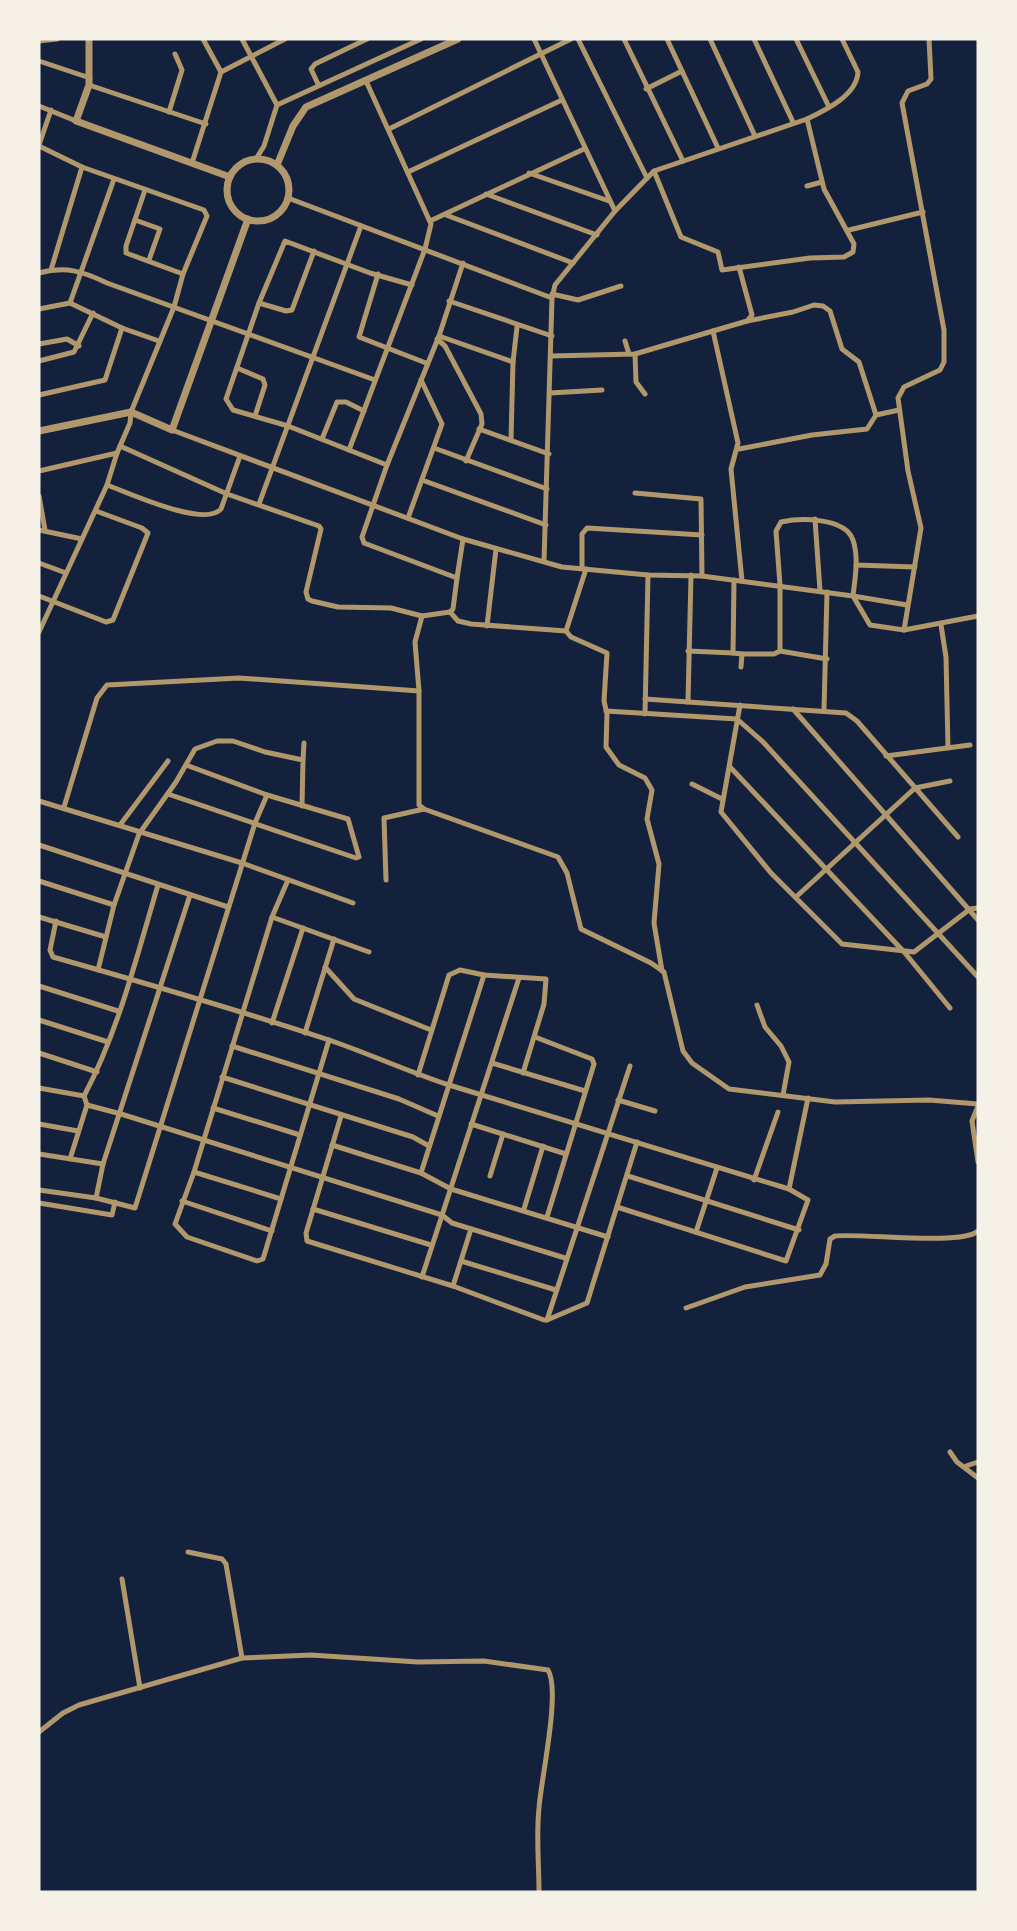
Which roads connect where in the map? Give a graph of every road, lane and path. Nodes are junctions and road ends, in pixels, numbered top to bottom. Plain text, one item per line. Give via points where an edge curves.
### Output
1 (57, 39) edge
2 (89, 39) edge
3 (203, 39) edge
4 (242, 39) edge
5 (367, 39) edge
6 (421, 39) edge
7 (458, 39) edge
8 (534, 39) edge
9 (571, 39) edge
10 (578, 39) edge
11 (624, 39) edge
12 (667, 39) edge
13 (710, 39) edge
14 (754, 39) edge
15 (796, 39) edge
16 (842, 39) edge
17 (928, 39) edge
18 (282, 40) edge
19 (39, 41) edge
20 (407, 42) edge
21 (175, 54) dead end
22 (541, 54) junction
23 (251, 56) junction
24 (39, 61) edge
25 (682, 71) junction
26 (221, 72) junction
27 (366, 81) junction
28 (89, 82) junction
29 (318, 84) junction
30 (646, 89) junction
31 (562, 100) junction
32 (277, 105) junction
33 (39, 106) edge
34 (829, 107) junction
35 (51, 110) junction
36 (169, 112) junction
37 (807, 118) junction
38 (76, 121) junction
39 (793, 122) junction
40 (206, 124) junction
41 (389, 129) junction
42 (755, 136) junction
43 (39, 146) edge
44 (584, 148) junction
45 (718, 148) junction
46 (256, 159) junction
47 (683, 161) junction
48 (192, 163) junction
49 (277, 165) junction
50 (82, 167) junction
51 (654, 171) junction
52 (408, 172) junction
53 (529, 173) junction
54 (230, 177) junction
55 (647, 178) junction
56 (114, 179) junction
57 (822, 182) junction
58 (807, 186) dead end
59 (145, 190) junction
60 (485, 194) junction
61 (288, 198) junction
62 (609, 201) junction
63 (615, 211) junction
64 (922, 212) junction
65 (446, 215) junction
66 (248, 219) junction
67 (135, 220) junction
68 (430, 221) junction
69 (361, 226) junction
70 (849, 230) junction
71 (597, 235) junction
72 (425, 249) junction
73 (314, 251) junction
74 (149, 260) junction
75 (347, 263) junction
76 (462, 263) junction
77 (573, 263) junction
78 (739, 267) junction
79 (51, 270) junction
80 (82, 271) junction
81 (39, 273) edge
82 (183, 274) junction
83 (378, 274) junction
84 (412, 285) junction
85 (621, 286) dead end
86 (552, 296) junction
87 (449, 301) junction
88 (70, 303) junction
89 (259, 303) junction
90 (174, 307) junction
91 (39, 309) edge
92 (93, 313) junction
93 (212, 320) junction
94 (747, 321) junction
95 (517, 327) junction
96 (122, 328) junction
97 (713, 331) junction
98 (248, 333) junction
99 (552, 336) junction
100 (438, 338) junction
101 (159, 340) junction
102 (625, 341) dead end
103 (39, 344) edge
104 (79, 346) junction
105 (389, 349) junction
106 (632, 354) junction
107 (550, 356) junction
108 (313, 357) junction
109 (39, 361) edge
110 (513, 362) junction
111 (426, 363) junction
112 (237, 368) junction
113 (375, 380) junction
114 (421, 380) junction
115 (602, 390) dead end
116 (550, 393) junction
117 (645, 394) dead end
118 (39, 395) edge
119 (899, 410) junction
120 (364, 411) junction
121 (131, 412) junction
122 (876, 415) junction
123 (255, 416) junction
124 (288, 426) junction
125 (479, 429) junction
126 (172, 430) junction
127 (39, 431) edge
128 (322, 439) junction
129 (511, 440) junction
130 (120, 446) junction
131 (435, 448) junction
132 (739, 448) junction
133 (349, 450) junction
134 (117, 453) junction
135 (549, 454) junction
136 (240, 456) junction
137 (466, 460) junction
138 (387, 465) junction
139 (272, 467) junction
140 (39, 471) edge
141 (422, 480) junction
142 (107, 485) junction
143 (547, 489) junction
144 (635, 493) dead end
145 (227, 494) junction
146 (39, 496) edge
147 (259, 504) junction
148 (373, 504) junction
149 (96, 511) junction
150 (408, 518) junction
151 (815, 519) junction
152 (546, 525) junction
153 (42, 530) edge
154 (702, 535) junction
155 (82, 539) junction
156 (463, 539) junction
157 (496, 549) junction
158 (544, 561) junction
159 (39, 563) edge
160 (856, 565) junction
161 (915, 567) junction
162 (584, 568) junction
163 (66, 573) junction
164 (648, 575) junction
165 (691, 575) junction
166 (702, 576) junction
167 (457, 578) junction
168 (734, 580) junction
169 (742, 581) junction
170 (780, 585) junction
171 (823, 591) junction
172 (39, 596) edge
173 (853, 596) junction
174 (54, 600) junction
175 (907, 605) junction
176 (450, 612) junction
177 (422, 616) junction
178 (978, 616) edge
179 (941, 625) junction
180 (488, 626) junction
181 (904, 630) junction
182 (39, 631) edge
183 (566, 631) junction
184 (688, 651) junction
185 (780, 651) junction
186 (733, 653) junction
187 (742, 654) junction
188 (827, 659) junction
189 (741, 667) dead end
190 (419, 691) junction
191 (645, 699) junction
192 (688, 702) junction
193 (740, 705) junction
194 (793, 709) junction
195 (825, 710) junction
196 (606, 711) junction
197 (645, 714) junction
198 (737, 719) junction
199 (304, 743) dead end
200 (970, 745) dead end
201 (948, 748) junction
202 (886, 756) junction
203 (303, 759) junction
204 (168, 761) dead end
205 (186, 765) junction
206 (730, 767) junction
207 (950, 781) dead end
208 (692, 784) dead end
209 (915, 788) junction
210 (168, 794) junction
211 (267, 795) junction
212 (722, 799) junction
213 (39, 801) edge
214 (302, 806) junction
215 (64, 807) junction
216 (424, 809) junction
217 (885, 815) junction
218 (255, 823) junction
219 (120, 825) junction
220 (140, 834) junction
221 (958, 837) dead end
222 (856, 844) junction
223 (39, 845) edge
224 (242, 863) junction
225 (827, 871) junction
226 (125, 872) junction
227 (288, 880) junction
228 (386, 880) dead end
229 (39, 882) edge
230 (158, 885) junction
231 (190, 896) junction
232 (797, 896) junction
233 (353, 903) dead end
234 (114, 905) junction
235 (228, 908) junction
236 (978, 908) edge
237 (970, 909) junction
238 (39, 916) edge
239 (272, 917) junction
240 (978, 920) edge
241 (56, 921) junction
242 (303, 928) junction
243 (939, 935) junction
244 (106, 937) junction
245 (334, 939) junction
246 (369, 952) dead end
247 (905, 953) junction
248 (325, 966) junction
249 (98, 970) junction
250 (662, 971) junction
251 (484, 975) junction
252 (978, 977) edge
253 (519, 978) junction
254 (129, 981) junction
255 (39, 986) edge
256 (160, 990) junction
257 (199, 1001) junction
258 (757, 1005) dead end
259 (950, 1008) dead end
260 (118, 1011) junction
261 (241, 1012) junction
262 (39, 1020) edge
263 (272, 1023) junction
264 (431, 1030) junction
265 (305, 1033) junction
266 (535, 1037) junction
267 (328, 1040) junction
268 (108, 1042) junction
269 (232, 1046) junction
270 (39, 1053) edge
271 (492, 1063) junction
272 (630, 1066) dead end
273 (97, 1072) junction
274 (523, 1073) junction
275 (319, 1074) junction
276 (418, 1075) junction
277 (222, 1077) junction
278 (449, 1085) junction
279 (39, 1088) edge
280 (585, 1091) junction
281 (481, 1094) junction
282 (783, 1095) junction
283 (84, 1096) junction
284 (808, 1098) junction
285 (618, 1100) junction
286 (87, 1105) junction
287 (309, 1105) junction
288 (978, 1105) edge
289 (213, 1108) junction
290 (655, 1111) dead end
291 (778, 1112) dead end
292 (121, 1114) junction
293 (341, 1116) junction
294 (438, 1116) junction
295 (574, 1123) junction
296 (39, 1124) edge
297 (471, 1124) junction
298 (159, 1126) junction
299 (78, 1131) junction
300 (503, 1134) junction
301 (606, 1134) junction
302 (300, 1135) junction
303 (203, 1140) junction
304 (637, 1143) junction
305 (332, 1145) junction
306 (429, 1146) junction
307 (543, 1146) junction
308 (39, 1154) edge
309 (566, 1154) junction
310 (70, 1159) junction
311 (978, 1162) edge
312 (103, 1164) junction
313 (291, 1166) junction
314 (717, 1168) junction
315 (194, 1172) junction
316 (421, 1173) junction
317 (323, 1176) junction
318 (490, 1176) dead end
319 (628, 1176) junction
320 (754, 1180) junction
321 (451, 1189) junction
322 (789, 1189) junction
323 (39, 1190) edge
324 (96, 1198) junction
325 (281, 1199) junction
326 (706, 1200) junction
327 (182, 1201) junction
328 (115, 1202) junction
329 (39, 1203) edge
330 (617, 1207) junction
331 (313, 1209) junction
332 (524, 1209) junction
333 (442, 1215) junction
334 (547, 1217) junction
335 (575, 1228) junction
336 (471, 1229) junction
337 (799, 1230) junction
338 (272, 1231) junction
339 (978, 1231) edge
340 (696, 1232) junction
341 (608, 1237) junction
342 (431, 1245) junction
343 (565, 1258) junction
344 (461, 1261) junction
345 (422, 1277) junction
346 (453, 1286) junction
347 (556, 1290) junction
348 (686, 1308) dead end
349 (547, 1320) junction
350 (950, 1452) dead end
351 (978, 1462) edge
352 (966, 1466) junction
353 (978, 1478) edge
354 (188, 1552) dead end
355 (122, 1579) dead end
356 (242, 1658) junction
357 (140, 1688) junction
358 (39, 1732) edge
359 (539, 1892) edge

1 - 19 street
2 - 28 street
3 - 26 street
4 - 23 street
5 - 29 street via 315,64 311,69
6 - 20 street
7 - 27 street
8 - 22 street
9 - 22 street
10 - 55 street
11 - 30 street
12 - 25 street
13 - 42 street
14 - 39 street
15 - 34 street
16 - 34 street via 855,61 858,77 851,91
17 - 64 street via 931,80 908,91 902,100
18 - 23 street
20 - 29 street
21 - 36 street via 182,70
22 - 31 street
22 - 41 street
23 - 26 street
23 - 32 street
24 - 28 street
25 - 30 street
25 - 45 street
26 - 40 street
27 - 41 street
27 - 49 street via 306,107 293,126
28 - 36 street
28 - 38 street
29 - 32 street
30 - 47 street
31 - 44 street
31 - 52 street
32 - 46 street
33 - 35 street
34 - 37 street
35 - 38 street
35 - 43 street
36 - 40 street
37 - 39 street
37 - 57 street
38 - 48 street
39 - 42 street
40 - 48 street
41 - 52 street
42 - 45 street
43 - 50 street
44 - 53 street
44 - 62 street
45 - 47 street
46 - 49 street
46 - 54 street via 241,164
47 - 51 street
48 - 54 street
49 - 61 street via 287,180
50 - 56 street
50 - 79 street
51 - 55 street
51 - 78 street via 681,237 718,252 722,270
52 - 68 street
53 - 60 street
53 - 62 street
54 - 66 street via 230,202
55 - 63 street
56 - 59 street
56 - 80 street
57 - 58 street
57 - 70 street
59 - 67 street
59 - 82 street via 207,214
60 - 65 street
60 - 71 street
61 - 66 street via 272,217
61 - 69 street
62 - 63 street
63 - 71 street
64 - 70 street
64 - 119 street via 944,330 944,362 936,374 901,390
65 - 68 street
65 - 77 street
66 - 93 street
67 - 74 street via 125,250
67 - 74 street via 160,229
68 - 72 street
69 - 72 street
69 - 75 street
70 - 78 street via 855,247 846,257
71 - 77 street
72 - 76 street
72 - 84 street
73 - 75 street
73 - 89 street via 292,310
73 - 89 street via 283,242
74 - 82 street
75 - 83 street
75 - 108 street
76 - 86 street
76 - 87 street
77 - 86 street
78 - 94 street via 752,310
79 - 80 street
79 - 81 street
80 - 88 street
80 - 90 street
82 - 90 street
83 - 84 street
83 - 105 street via 358,334
84 - 105 street
85 - 86 street via 578,300
86 - 99 street
87 - 95 street
87 - 100 street
88 - 91 street
88 - 92 street
89 - 98 street
90 - 93 street
90 - 101 street
92 - 96 street
92 - 104 street
93 - 98 street
93 - 126 street
94 - 97 street
94 - 122 street via 814,305 830,311 842,349 859,362
95 - 99 street
95 - 110 street
96 - 101 street
96 - 118 street via 105,380
97 - 106 street
97 - 132 street
98 - 108 street
98 - 112 street
99 - 107 street
100 - 110 street
100 - 111 street
100 - 125 street via 481,414
101 - 121 street
102 - 106 street
103 - 104 street via 67,339
104 - 109 street via 69,354
105 - 111 street
105 - 113 street
106 - 107 street
106 - 117 street via 636,382
107 - 116 street
108 - 113 street
108 - 124 street
110 - 129 street
111 - 114 street
112 - 123 street via 265,382
112 - 123 street via 226,403 232,410
113 - 120 street
114 - 131 street via 442,424
114 - 138 street
115 - 116 street
116 - 135 street
119 - 122 street
119 - 161 street via 921,528
120 - 128 street via 337,402
120 - 133 street
121 - 126 street
121 - 127 street
121 - 130 street
122 - 132 street via 867,429
123 - 124 street
124 - 128 street
124 - 139 street
125 - 129 street
125 - 137 street
126 - 136 street
128 - 133 street
129 - 135 street
130 - 134 street
130 - 145 street
131 - 137 street
131 - 141 street
132 - 169 street via 731,469
133 - 138 street
134 - 140 street
134 - 142 street
135 - 143 street
136 - 139 street
136 - 145 street
137 - 143 street
138 - 148 street
139 - 147 street
139 - 148 street
141 - 150 street
141 - 152 street
142 - 145 street via 201,516 219,512
142 - 149 street
143 - 152 street
144 - 154 street via 701,499
145 - 147 street
146 - 153 street
147 - 177 street via 321,528 306,592 308,599 338,607 392,608
148 - 150 street
148 - 167 street via 362,534 364,543
149 - 155 street
149 - 174 street via 148,533 113,620 106,622
150 - 156 street
151 - 160 street via 848,533 853,540
151 - 170 street via 786,520 778,525
151 - 171 street
152 - 158 street
153 - 155 street
154 - 162 street via 587,528 582,534
154 - 166 street
155 - 163 street
156 - 157 street
156 - 167 street
157 - 158 street
157 - 180 street
158 - 162 street
159 - 163 street
160 - 161 street
160 - 173 street
161 - 175 street
162 - 164 street
162 - 183 street
163 - 174 street
164 - 165 street
164 - 191 street
165 - 166 street
165 - 184 street
166 - 168 street
167 - 176 street via 455,605
168 - 169 street
168 - 186 street
169 - 170 street
170 - 171 street
170 - 185 street
171 - 173 street
171 - 188 street
172 - 174 street
173 - 175 street
173 - 181 street via 870,625
174 - 182 street
175 - 181 street
176 - 177 street
176 - 180 street via 462,623
177 - 190 street via 415,642
178 - 179 street
179 - 181 street
179 - 201 street via 946,657
180 - 183 street
183 - 196 street via 607,653
184 - 186 street
184 - 192 street
185 - 187 street
185 - 188 street
186 - 187 street
187 - 189 street
188 - 195 street
190 - 215 street via 239,678 107,685 97,698
190 - 216 street via 419,803
191 - 192 street
191 - 197 street
192 - 193 street
193 - 194 street
193 - 198 street
194 - 195 street
194 - 217 street
195 - 202 street via 851,716
196 - 197 street
196 - 250 street via 609,753 619,765 645,778 652,788 646,819 659,864 654,923
197 - 198 street
198 - 206 street
198 - 222 street via 756,734
199 - 203 street
200 - 201 street
201 - 202 street
202 - 209 street
203 - 205 street via 223,740 195,749
203 - 214 street
204 - 219 street
205 - 210 street
205 - 211 street
206 - 212 street
206 - 225 street
207 - 209 street
208 - 212 street
209 - 217 street
209 - 221 street
210 - 218 street
210 - 220 street
211 - 214 street
211 - 218 street
212 - 232 street via 721,812 771,873
213 - 215 street
214 - 218 street via 348,819 358,858
215 - 219 street
216 - 228 street via 384,818
216 - 250 street via 557,856 567,873 581,929
217 - 222 street
217 - 237 street
218 - 224 street
219 - 220 street
220 - 224 street
220 - 226 street
222 - 225 street
222 - 243 street
223 - 226 street
224 - 227 street
224 - 235 street
225 - 232 street
225 - 247 street
226 - 230 street
226 - 234 street
227 - 233 street
227 - 239 street
229 - 234 street
230 - 231 street
230 - 254 street
231 - 235 street
231 - 256 street
232 - 247 street via 842,944
234 - 244 street
235 - 257 street
236 - 237 street
237 - 240 street
237 - 243 street
238 - 241 street
239 - 242 street
239 - 261 street
241 - 244 street
241 - 249 street via 50,950 53,957
242 - 245 street
242 - 263 street
243 - 247 street via 919,950
243 - 252 street
244 - 249 street
245 - 246 street
245 - 248 street
247 - 259 street
248 - 264 street via 354,999
248 - 265 street
249 - 254 street
250 - 282 street via 681,1046 692,1063 736,1092
251 - 253 street
251 - 264 street via 460,970 450,973
251 - 278 street
253 - 266 street via 544,978 548,982
253 - 271 street
254 - 256 street
254 - 260 street
255 - 260 street
256 - 257 street
256 - 292 street
257 - 261 street
257 - 298 street
258 - 282 street via 762,1022 789,1062
260 - 268 street
261 - 263 street
261 - 269 street
262 - 268 street
263 - 265 street
264 - 276 street
265 - 267 street
266 - 274 street
266 - 280 street via 592,1059 594,1064
267 - 275 street
267 - 276 street
268 - 273 street
269 - 275 street
269 - 277 street
270 - 273 street
271 - 274 street
271 - 281 street
272 - 285 street
273 - 283 street
274 - 280 street
275 - 287 street
275 - 294 street via 399,1099
276 - 278 street
277 - 287 street
277 - 289 street
278 - 281 street
278 - 294 street
279 - 283 street
280 - 295 street
281 - 295 street
281 - 297 street
282 - 284 street
283 - 286 street
284 - 288 street
284 - 322 street
285 - 290 street
285 - 301 street
286 - 292 street
286 - 299 street
287 - 293 street
287 - 302 street
288 - 311 street via 972,1121
289 - 302 street
289 - 303 street
291 - 320 street
292 - 298 street
292 - 312 street
293 - 305 street
293 - 306 street via 413,1137
294 - 306 street
295 - 301 street
295 - 309 street
296 - 299 street
297 - 300 street
297 - 321 street
298 - 303 street
298 - 328 street via 135,1209
299 - 310 street
300 - 307 street
300 - 318 street
301 - 304 street
301 - 335 street
302 - 313 street
303 - 313 street
303 - 315 street
304 - 314 street
304 - 319 street
305 - 316 street
305 - 317 street
306 - 316 street
307 - 309 street
307 - 332 street
308 - 310 street
309 - 334 street
310 - 312 street
312 - 324 street
313 - 317 street
313 - 325 street
314 - 320 street
314 - 326 street
315 - 325 street
315 - 327 street
316 - 321 street
317 - 331 street
317 - 333 street
319 - 326 street
319 - 330 street
320 - 322 street
321 - 332 street
321 - 333 street
322 - 337 street via 807,1198
323 - 324 street
324 - 328 street
325 - 338 street
326 - 337 street
326 - 340 street
327 - 338 street
327 - 338 street via 175,1224 183,1235 257,1261 263,1259
328 - 329 street via 112,1215
330 - 340 street
330 - 341 street
331 - 342 street
331 - 345 street via 306,1233 310,1244
332 - 334 street
333 - 336 street
333 - 342 street
334 - 335 street
335 - 341 street
335 - 343 street
336 - 343 street
336 - 344 street
337 - 340 street via 786,1261
339 - 348 street via 970,1235 928,1237 837,1235 830,1239 820,1275 745,1287
341 - 349 street via 587,1303
342 - 345 street
343 - 347 street
344 - 346 street
344 - 347 street
345 - 346 street
346 - 349 street via 540,1321
347 - 349 street
350 - 352 street
351 - 352 street
352 - 353 street
354 - 356 street via 222,1559 226,1564
355 - 357 street
356 - 357 street
356 - 359 street via 311,1655 418,1662 484,1661 548,1670 552,1677 552,1707 539,1809
357 - 358 street via 79,1706

